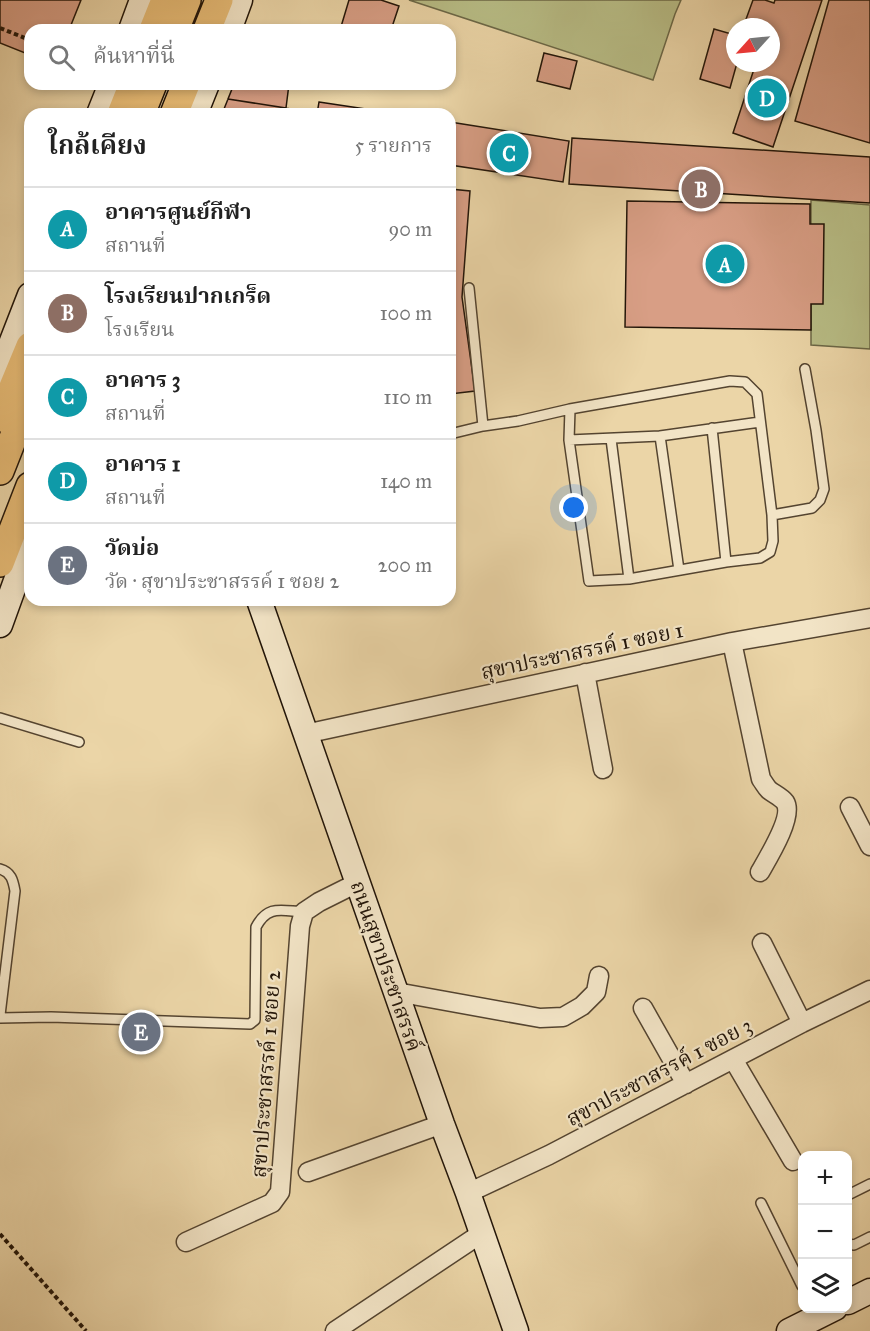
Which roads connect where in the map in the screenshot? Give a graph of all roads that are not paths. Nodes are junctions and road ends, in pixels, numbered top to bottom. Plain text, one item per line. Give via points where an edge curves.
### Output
1 (142, 0) edge
2 (165, 0) edge
3 (187, 0) edge
4 (219, 0) edge
5 (240, 0) edge
6 (133, 24) edge
7 (155, 24) edge
8 (177, 24) edge
9 (209, 24) edge
10 (231, 24) edge
11 (109, 90) edge
12 (131, 90) edge
13 (151, 90) edge
14 (184, 90) edge
15 (205, 90) edge
16 (101, 108) edge
17 (123, 108) edge
18 (143, 108) edge
19 (176, 108) edge
20 (197, 108) edge
21 (469, 288) dead end
22 (24, 310) edge
23 (24, 360) edge
24 (805, 369) dead end
25 (0, 372) edge
26 (24, 409) edge
27 (570, 409) junction
28 (0, 418) edge
29 (760, 422) junction
30 (483, 426) junction
31 (712, 428) junction
32 (456, 433) edge
33 (660, 436) junction
34 (611, 439) junction
35 (569, 440) junction
36 (0, 471) edge
37 (24, 501) edge
38 (772, 515) junction
39 (24, 559) edge
40 (726, 562) junction
41 (0, 563) edge
42 (679, 570) junction
43 (628, 579) junction
44 (261, 606) edge
45 (870, 618) edge
46 (0, 625) edge
47 (732, 642) junction
48 (585, 673) junction
49 (0, 718) edge
50 (305, 734) junction
51 (79, 742) dead end
52 (603, 769) dead end
53 (850, 807) dead end
54 (870, 846) edge
55 (0, 868) edge
56 (760, 872) dead end
57 (357, 883) junction
58 (304, 912) junction
59 (762, 943) dead end
60 (599, 976) dead end
61 (396, 992) junction
62 (867, 998) edge
63 (643, 1008) dead end
64 (0, 1017) edge
65 (802, 1023) junction
66 (733, 1059) junction
67 (686, 1084) junction
68 (442, 1124) junction
69 (792, 1161) dead end
70 (308, 1172) dead end
71 (870, 1184) edge
72 (468, 1193) junction
73 (852, 1193) edge
74 (761, 1203) dead end
75 (482, 1233) junction
76 (870, 1237) edge
77 (186, 1242) dead end
78 (852, 1245) edge
79 (798, 1278) edge
80 (870, 1291) edge
81 (852, 1300) edge
82 (819, 1313) edge
83 (335, 1331) edge
84 (516, 1331) edge
85 (789, 1331) edge

1 - 6 street
2 - 7 main road
3 - 8 main road
4 - 9 main road
5 - 10 street
11 - 16 street
12 - 17 main road
13 - 18 main road
14 - 19 main road
15 - 20 street
21 - 30 lane
22 - 25 street
23 - 28 main road
24 - 38 lane via 824,489 812,508
26 - 36 main road
27 - 29 lane via 730,381 746,382 757,394
27 - 30 lane
27 - 35 lane
29 - 31 lane
29 - 38 lane
30 - 32 lane
31 - 33 lane
31 - 40 lane
33 - 34 lane
33 - 42 lane
34 - 35 lane
34 - 43 lane
35 - 43 lane via 590,581
37 - 41 main road
38 - 40 lane via 770,552 760,558
39 - 46 street
40 - 42 lane
42 - 43 lane
44 - 50 street, ถนนสุขาประชาสรรค์
45 - 47 street, สุขาประชาสรรค์ 1 ซอย 1
47 - 48 street, สุขาประชาสรรค์ 1 ซอย 1
47 - 56 street via 761,779 784,801 787,810
48 - 50 street, สุขาประชาสรรค์ 1 ซอย 1
48 - 52 street
49 - 51 lane
50 - 57 street, ถนนสุขาประชาสรรค์
53 - 54 street
55 - 64 lane via 13,879 15,891
57 - 58 street
57 - 61 street, ถนนสุขาประชาสรรค์
58 - 64 lane via 273,910 262,916 256,927 255,1020 250,1024
58 - 77 street, สุขาประชาสรรค์ 1 ซอย 2 via 280,1192 272,1203
59 - 65 street
60 - 61 street via 596,992 563,1017 540,1018
61 - 68 street, ถนนสุขาประชาสรรค์
62 - 65 street, สุขาประชาสรรค์ 1 ซอย 3
63 - 67 street
65 - 66 street, สุขาประชาสรรค์ 1 ซอย 3
66 - 67 street, สุขาประชาสรรค์ 1 ซอย 3
66 - 69 street
67 - 72 street, สุขาประชาสรรค์ 1 ซอย 3
68 - 70 street
68 - 72 street, ถนนสุขาประชาสรรค์
71 - 73 lane
72 - 75 street, ถนนสุขาประชาสรรค์
74 - 79 lane
75 - 83 street
75 - 84 street, ถนนสุขาประชาสรรค์
76 - 78 lane
80 - 81 street
82 - 85 street

